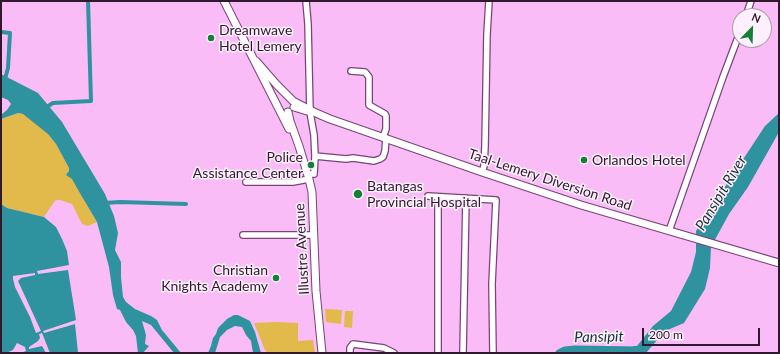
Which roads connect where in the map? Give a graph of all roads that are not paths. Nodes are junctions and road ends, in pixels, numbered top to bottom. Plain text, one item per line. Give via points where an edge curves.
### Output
1 (224, 1) edge
2 (306, 1) edge
3 (489, 1) edge
4 (734, 48) edge
5 (256, 61) junction
6 (351, 71) dead end
7 (291, 104) junction
8 (279, 108) junction
9 (312, 112) junction
10 (384, 138) junction
11 (299, 146) junction
12 (315, 156) junction
13 (482, 172) junction
14 (309, 177) junction
15 (246, 182) dead end
16 (428, 196) dead end
17 (438, 198) junction
18 (466, 198) junction
19 (669, 231) junction
20 (243, 235) dead end
21 (314, 235) junction
22 (779, 262) edge
23 (322, 353) edge
24 (350, 353) edge
25 (394, 353) edge
26 (438, 353) edge
27 (463, 353) edge
28 (493, 353) edge

1 - 5 main road
2 - 9 street
3 - 13 street
4 - 19 street
5 - 7 main road
5 - 8 main road, Illustre Avenue
6 - 10 street via 365,72 369,77 369,105 386,116
7 - 8 main road, Taal-Lemery Diversion Road
7 - 8 main road via 280,97
7 - 9 main road, Taal-Lemery Diversion Road
7 - 11 main road, Illustre Avenue via 290,121
8 - 11 main road, Illustre Avenue
9 - 10 main road, Taal-Lemery Diversion Road
9 - 12 street
10 - 12 street via 383,157 374,161
10 - 13 main road, Taal-Lemery Diversion Road
11 - 14 main road, Illustre Avenue
12 - 14 street via 314,174
13 - 19 main road, Taal-Lemery Diversion Road
14 - 15 street via 293,182
14 - 21 main road, Illustre Avenue
16 - 17 street
17 - 18 street
17 - 26 street
18 - 27 street
18 - 28 street via 496,200 492,284
19 - 22 main road, Taal-Lemery Diversion Road
20 - 21 street
21 - 23 main road, Illustre Avenue
24 - 25 street via 353,344 384,348

